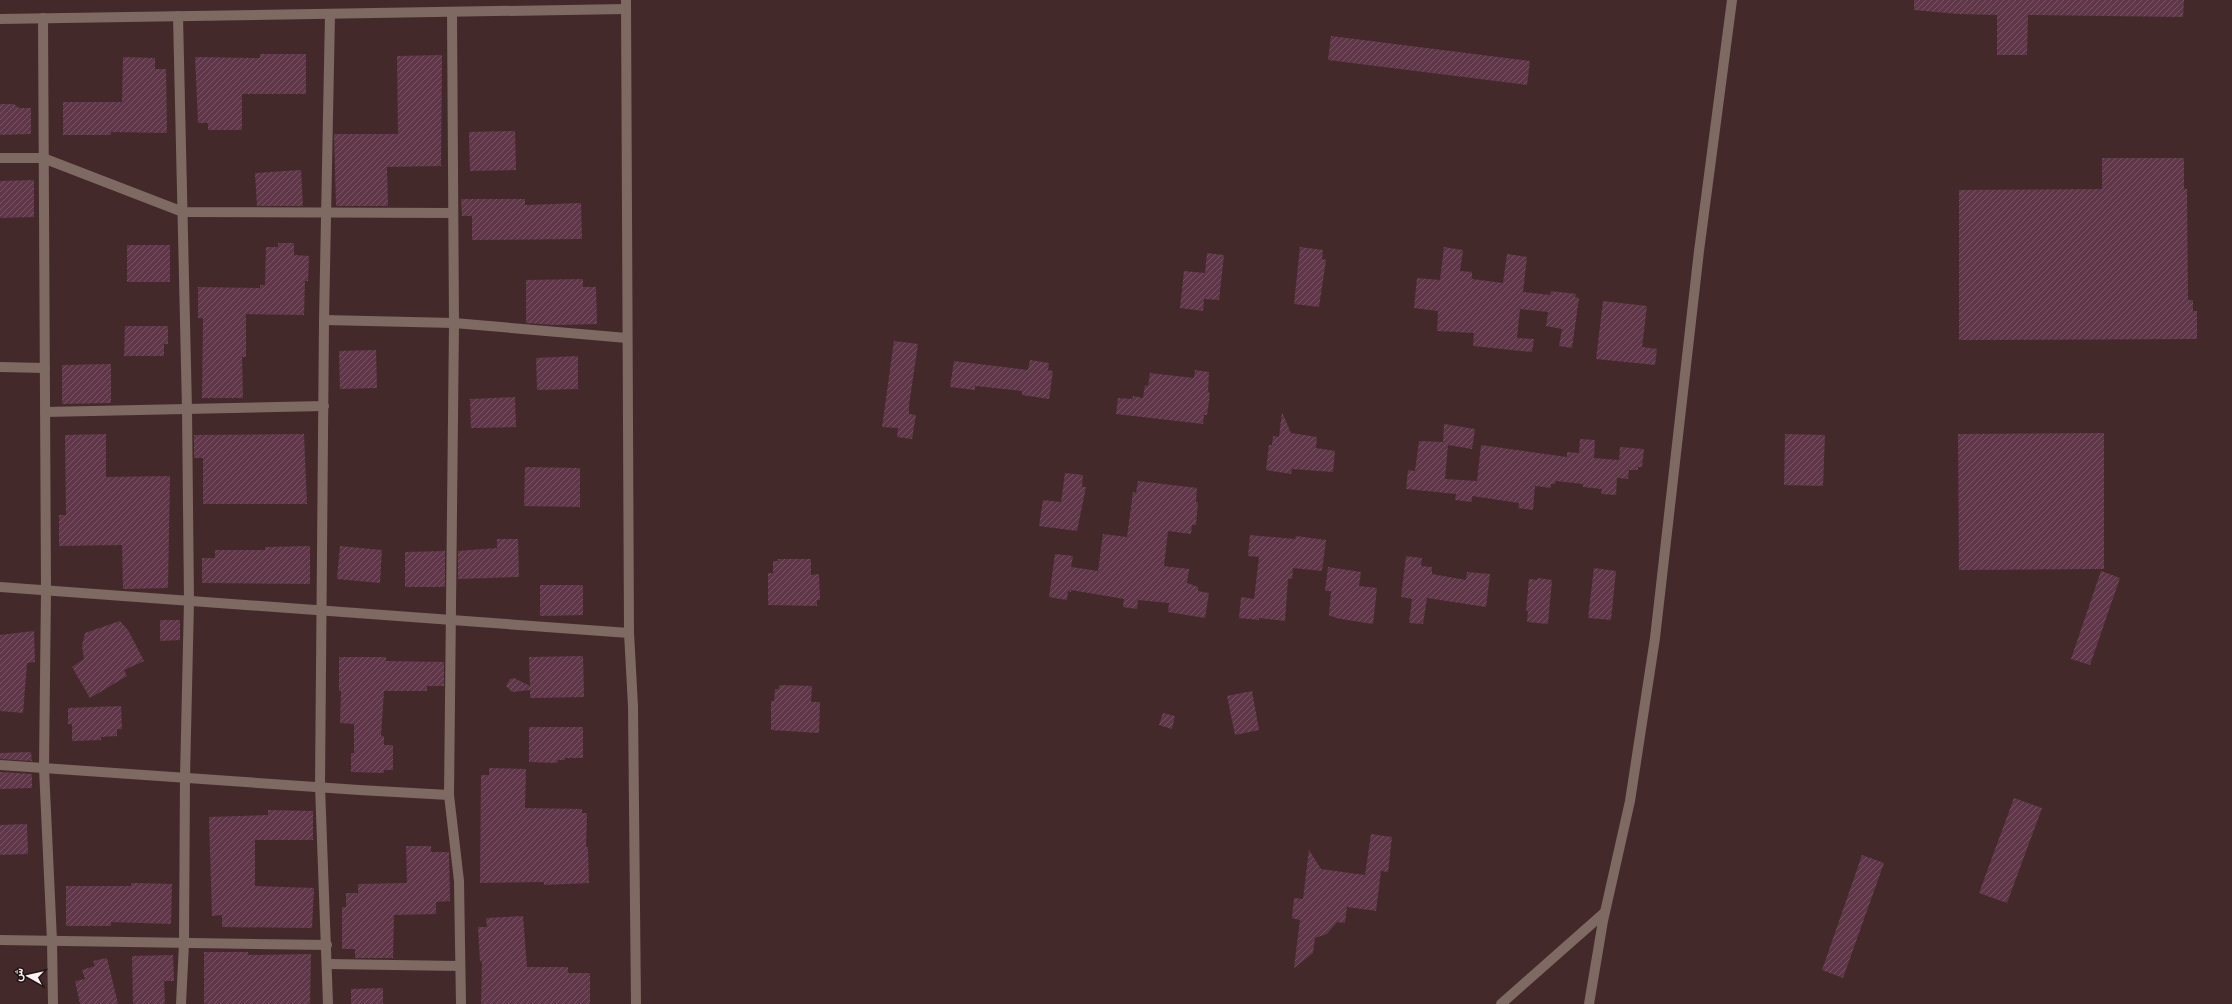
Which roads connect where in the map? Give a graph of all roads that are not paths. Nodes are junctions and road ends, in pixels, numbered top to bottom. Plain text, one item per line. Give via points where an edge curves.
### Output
1 (1732, 0) edge
2 (626, 5) edge
3 (452, 12) junction
4 (330, 14) junction
5 (178, 16) junction
6 (43, 18) junction
7 (0, 19) edge
8 (0, 158) edge
9 (43, 158) junction
10 (182, 212) junction
11 (326, 212) junction
12 (453, 213) junction
13 (324, 320) junction
14 (454, 323) junction
15 (627, 338) junction
16 (0, 367) edge
17 (45, 368) junction
18 (324, 406) junction
19 (187, 409) junction
20 (45, 412) junction
21 (0, 587) edge
22 (46, 590) junction
23 (189, 601) junction
24 (322, 611) junction
25 (452, 620) junction
26 (629, 634) junction
27 (0, 765) edge
28 (44, 768) junction
29 (185, 777) junction
30 (320, 786) junction
31 (450, 795) junction
32 (1604, 913) junction
33 (0, 940) edge
34 (52, 941) junction
35 (184, 943) junction
36 (327, 945) junction
37 (328, 964) junction
38 (460, 966) junction
39 (53, 1004) edge
40 (181, 1004) edge
41 (328, 1004) edge
42 (461, 1004) edge
43 (636, 1004) edge
44 (1501, 1004) edge
45 (1589, 1004) edge

1 - 32 street via 1699,251 1655,638 1630,801
2 - 3 street
2 - 15 street
3 - 4 street
3 - 12 street
4 - 5 street
4 - 11 street
5 - 6 street
5 - 10 street
6 - 7 street
6 - 9 street
8 - 9 street
9 - 10 street
9 - 17 street
10 - 11 street
10 - 19 street
11 - 12 street
11 - 13 street
12 - 14 street
13 - 14 street
13 - 18 street
14 - 15 street
14 - 25 street
15 - 26 street
16 - 17 street
17 - 20 street
18 - 19 street
18 - 24 street
19 - 20 street
19 - 23 street
20 - 22 street
21 - 22 street
22 - 23 street
22 - 28 street
23 - 24 street
23 - 29 street
24 - 25 street
24 - 30 street
25 - 26 street
25 - 31 street
26 - 43 street via 633,706
27 - 28 street
28 - 29 street
28 - 34 street
29 - 30 street
29 - 35 street
30 - 31 street
30 - 36 street
31 - 38 street via 459,881
32 - 44 street
32 - 45 street
33 - 34 street
34 - 35 street
34 - 39 street
35 - 36 street
35 - 40 street
36 - 37 street
37 - 38 street
37 - 41 street
38 - 42 street

